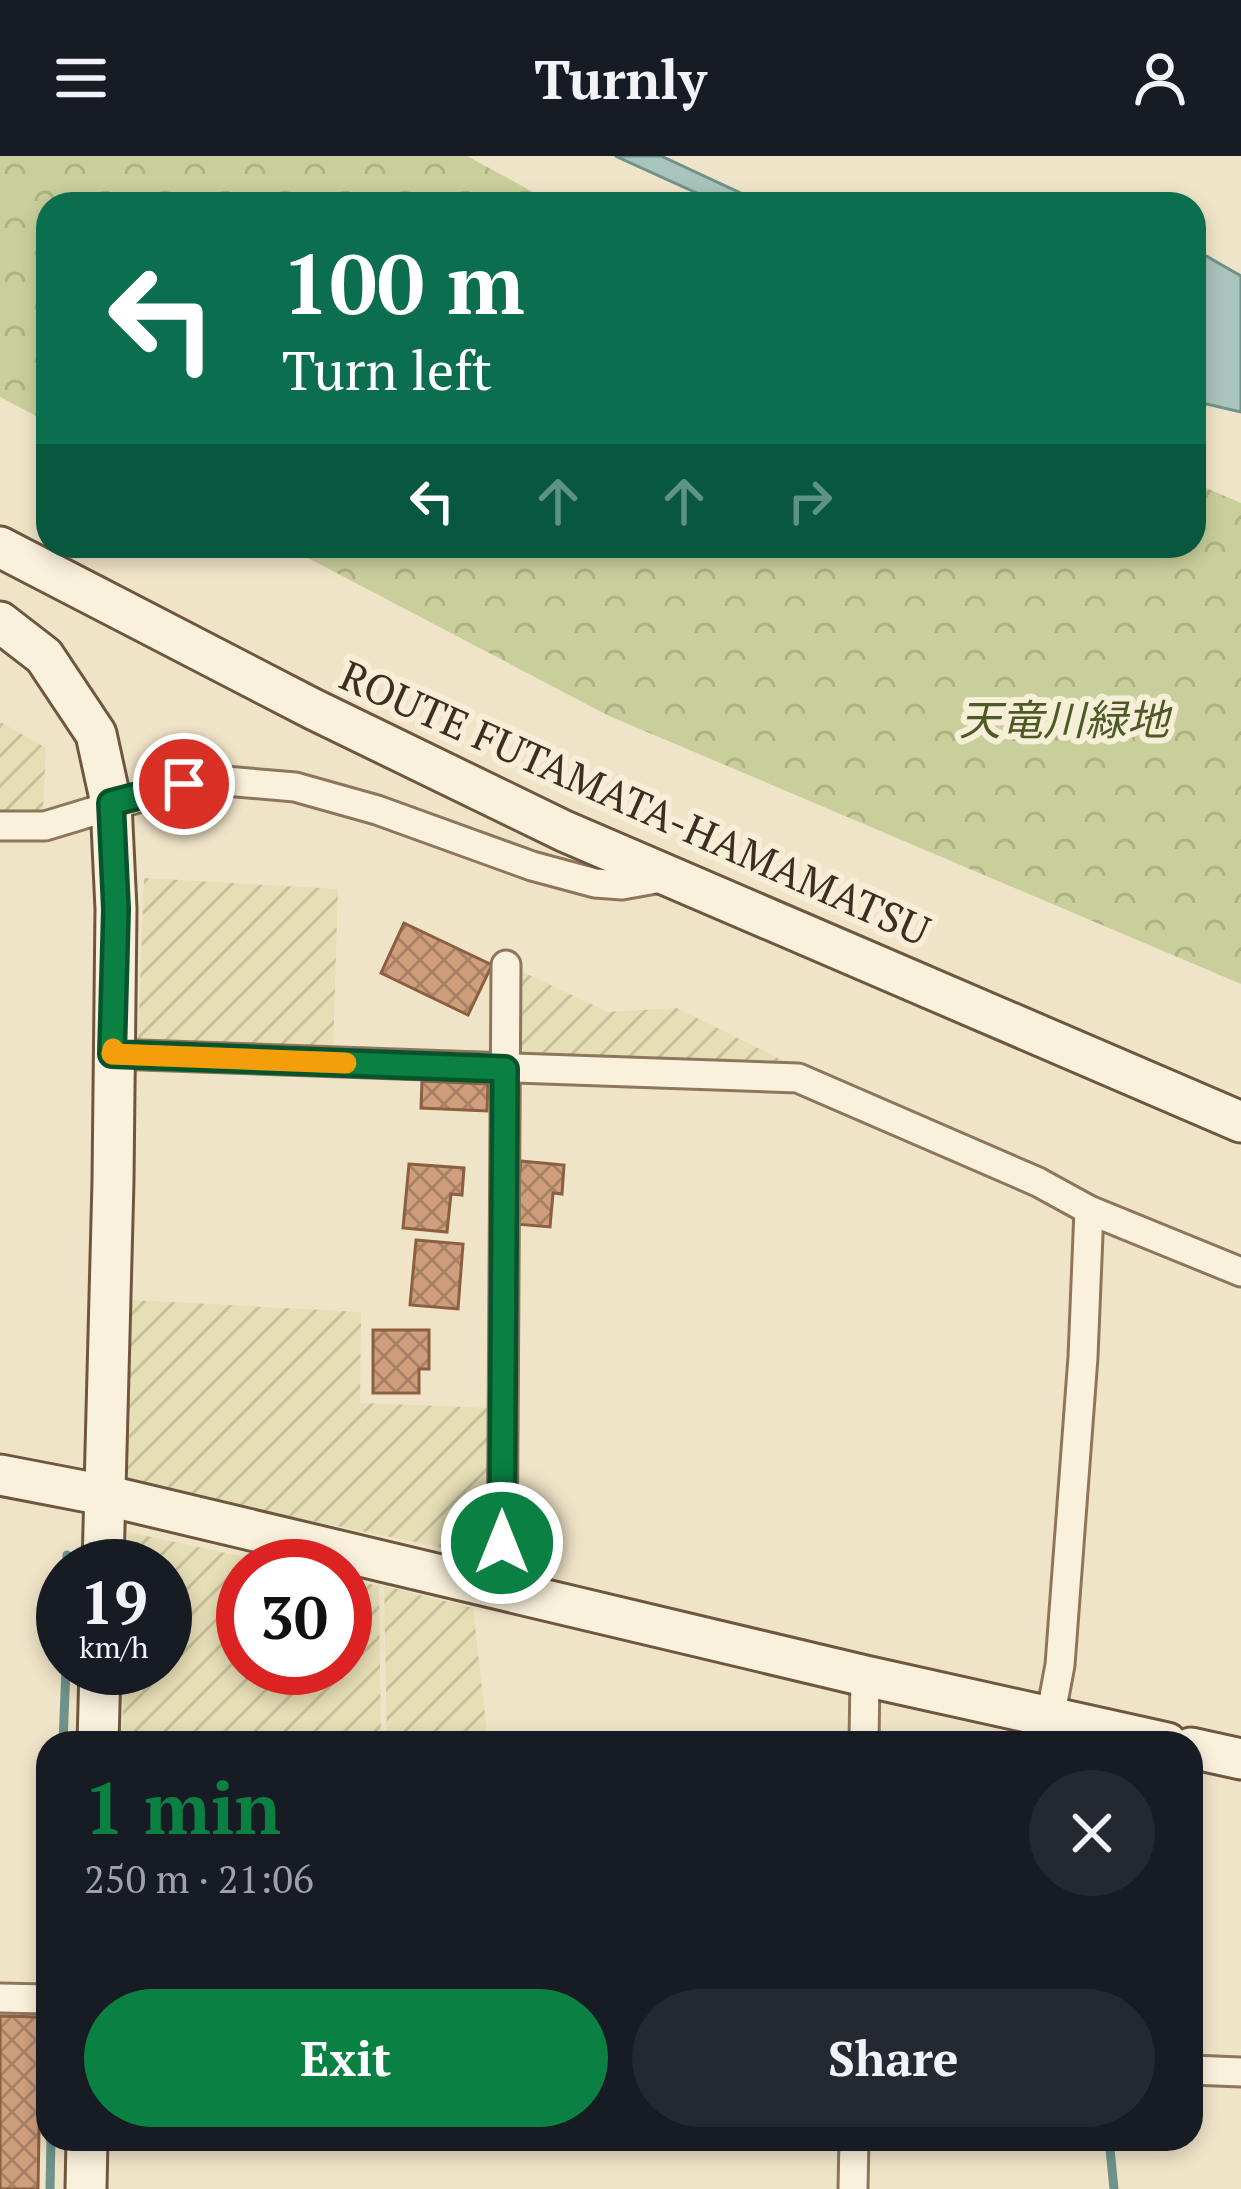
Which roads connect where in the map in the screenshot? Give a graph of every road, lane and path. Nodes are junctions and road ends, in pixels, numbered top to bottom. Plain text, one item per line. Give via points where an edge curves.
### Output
1 (0, 547) edge
2 (0, 622) edge
3 (111, 803) junction
4 (0, 826) edge
5 (671, 877) junction
6 (506, 965) dead end
7 (112, 1054) junction
8 (505, 1069) junction
9 (1241, 1122) edge
10 (1089, 1210) junction
11 (1241, 1272) edge
12 (0, 1475) edge
13 (104, 1495) junction
14 (103, 1539) edge
15 (502, 1591) junction
16 (865, 1676) junction
17 (99, 1695) edge
18 (1052, 1730) edge
19 (98, 1731) edge
20 (863, 1731) edge
21 (1203, 1751) edge
22 (1241, 1760) edge
23 (0, 1998) edge
24 (36, 1999) edge
25 (1203, 2070) edge
26 (1241, 2072) edge
27 (87, 2151) edge
28 (854, 2151) edge
29 (86, 2189) edge
30 (853, 2189) edge

1 - 5 street, ROUTE FUTAMATA-HAMAMATSU via 313,710
2 - 3 street via 44,656 96,734
3 - 4 street via 45,826
3 - 5 street via 184,784 295,787 595,883
3 - 7 street
5 - 9 street, ROUTE FUTAMATA-HAMAMATSU
6 - 8 street
7 - 8 street
7 - 13 street
8 - 10 street via 798,1078
8 - 15 street
10 - 11 street
10 - 18 street
12 - 13 street
13 - 14 street
13 - 15 street
15 - 16 street
16 - 18 street
16 - 20 street
17 - 19 street
21 - 22 street
23 - 24 street
25 - 26 street
27 - 29 street
28 - 30 street

